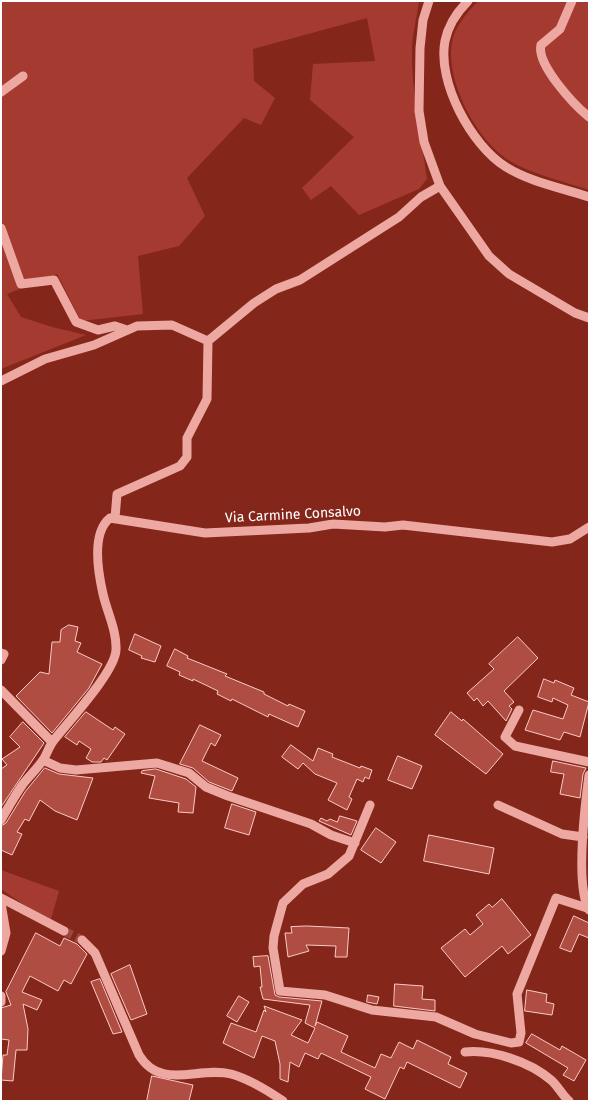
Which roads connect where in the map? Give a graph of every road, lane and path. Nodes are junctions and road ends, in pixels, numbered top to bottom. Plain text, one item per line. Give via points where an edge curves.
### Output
1 (429, 1) edge
2 (468, 1) edge
3 (572, 1) edge
4 (23, 76) dead end
5 (1, 92) edge
6 (589, 117) edge
7 (440, 186) junction
8 (589, 197) edge
9 (1, 228) edge
10 (589, 318) edge
11 (127, 330) junction
12 (208, 341) junction
13 (1, 380) edge
14 (115, 518) junction
15 (589, 527) edge
16 (1, 653) edge
17 (1, 660) edge
18 (1, 690) edge
19 (519, 710) dead end
20 (52, 742) junction
21 (43, 760) junction
22 (589, 762) edge
23 (589, 775) edge
24 (498, 805) dead end
25 (370, 806) dead end
26 (1, 820) edge
27 (583, 837) junction
28 (355, 843) junction
29 (1, 898) edge
30 (1, 903) edge
31 (588, 909) edge
32 (64, 932) tunnel mouth
33 (82, 940) tunnel mouth
34 (1, 951) edge
35 (1, 996) edge
36 (1, 1002) edge
37 (465, 1052) dead end
38 (283, 1101) edge
39 (569, 1101) edge

1 - 7 street via 420,48 419,111 424,142
2 - 8 street via 450,27 445,39 444,58 456,103 472,133 481,146 506,167
3 - 6 street via 560,29 541,45 540,55 562,87
4 - 5 street
7 - 10 street via 489,256 509,274
7 - 12 street via 421,197 399,217 300,280 276,289
9 - 11 street via 21,284 54,280 76,322 98,330 115,326
11 - 12 street via 137,326 172,325
11 - 13 street via 94,345 45,359
12 - 14 street via 207,399 187,438 187,457 180,466 117,494
14 - 15 street, Via Carmine Consalvo via 197,533 333,524 403,525 552,542 570,539
14 - 20 street via 103,524 99,550 103,594 116,651 110,666 75,716
16 - 17 street via 4,654
18 - 20 street
19 - 22 street via 505,737 515,746
20 - 21 street
21 - 26 street
21 - 28 street via 60,768 76,770 157,763 189,773 206,787 228,796
23 - 27 street
24 - 27 street via 562,834
25 - 28 street
27 - 31 street via 584,892
28 - 31 street via 350,856 341,864 328,874 303,884 283,903 273,948 280,991 325,995 372,1010 436,1017 475,1034 519,1042 518,994 556,898
29 - 32 street
30 - 34 street via 6,933
33 - 38 street via 95,953 146,1067 172,1075 230,1074 268,1090
35 - 36 street
37 - 39 street via 480,1050 539,1072 552,1081

